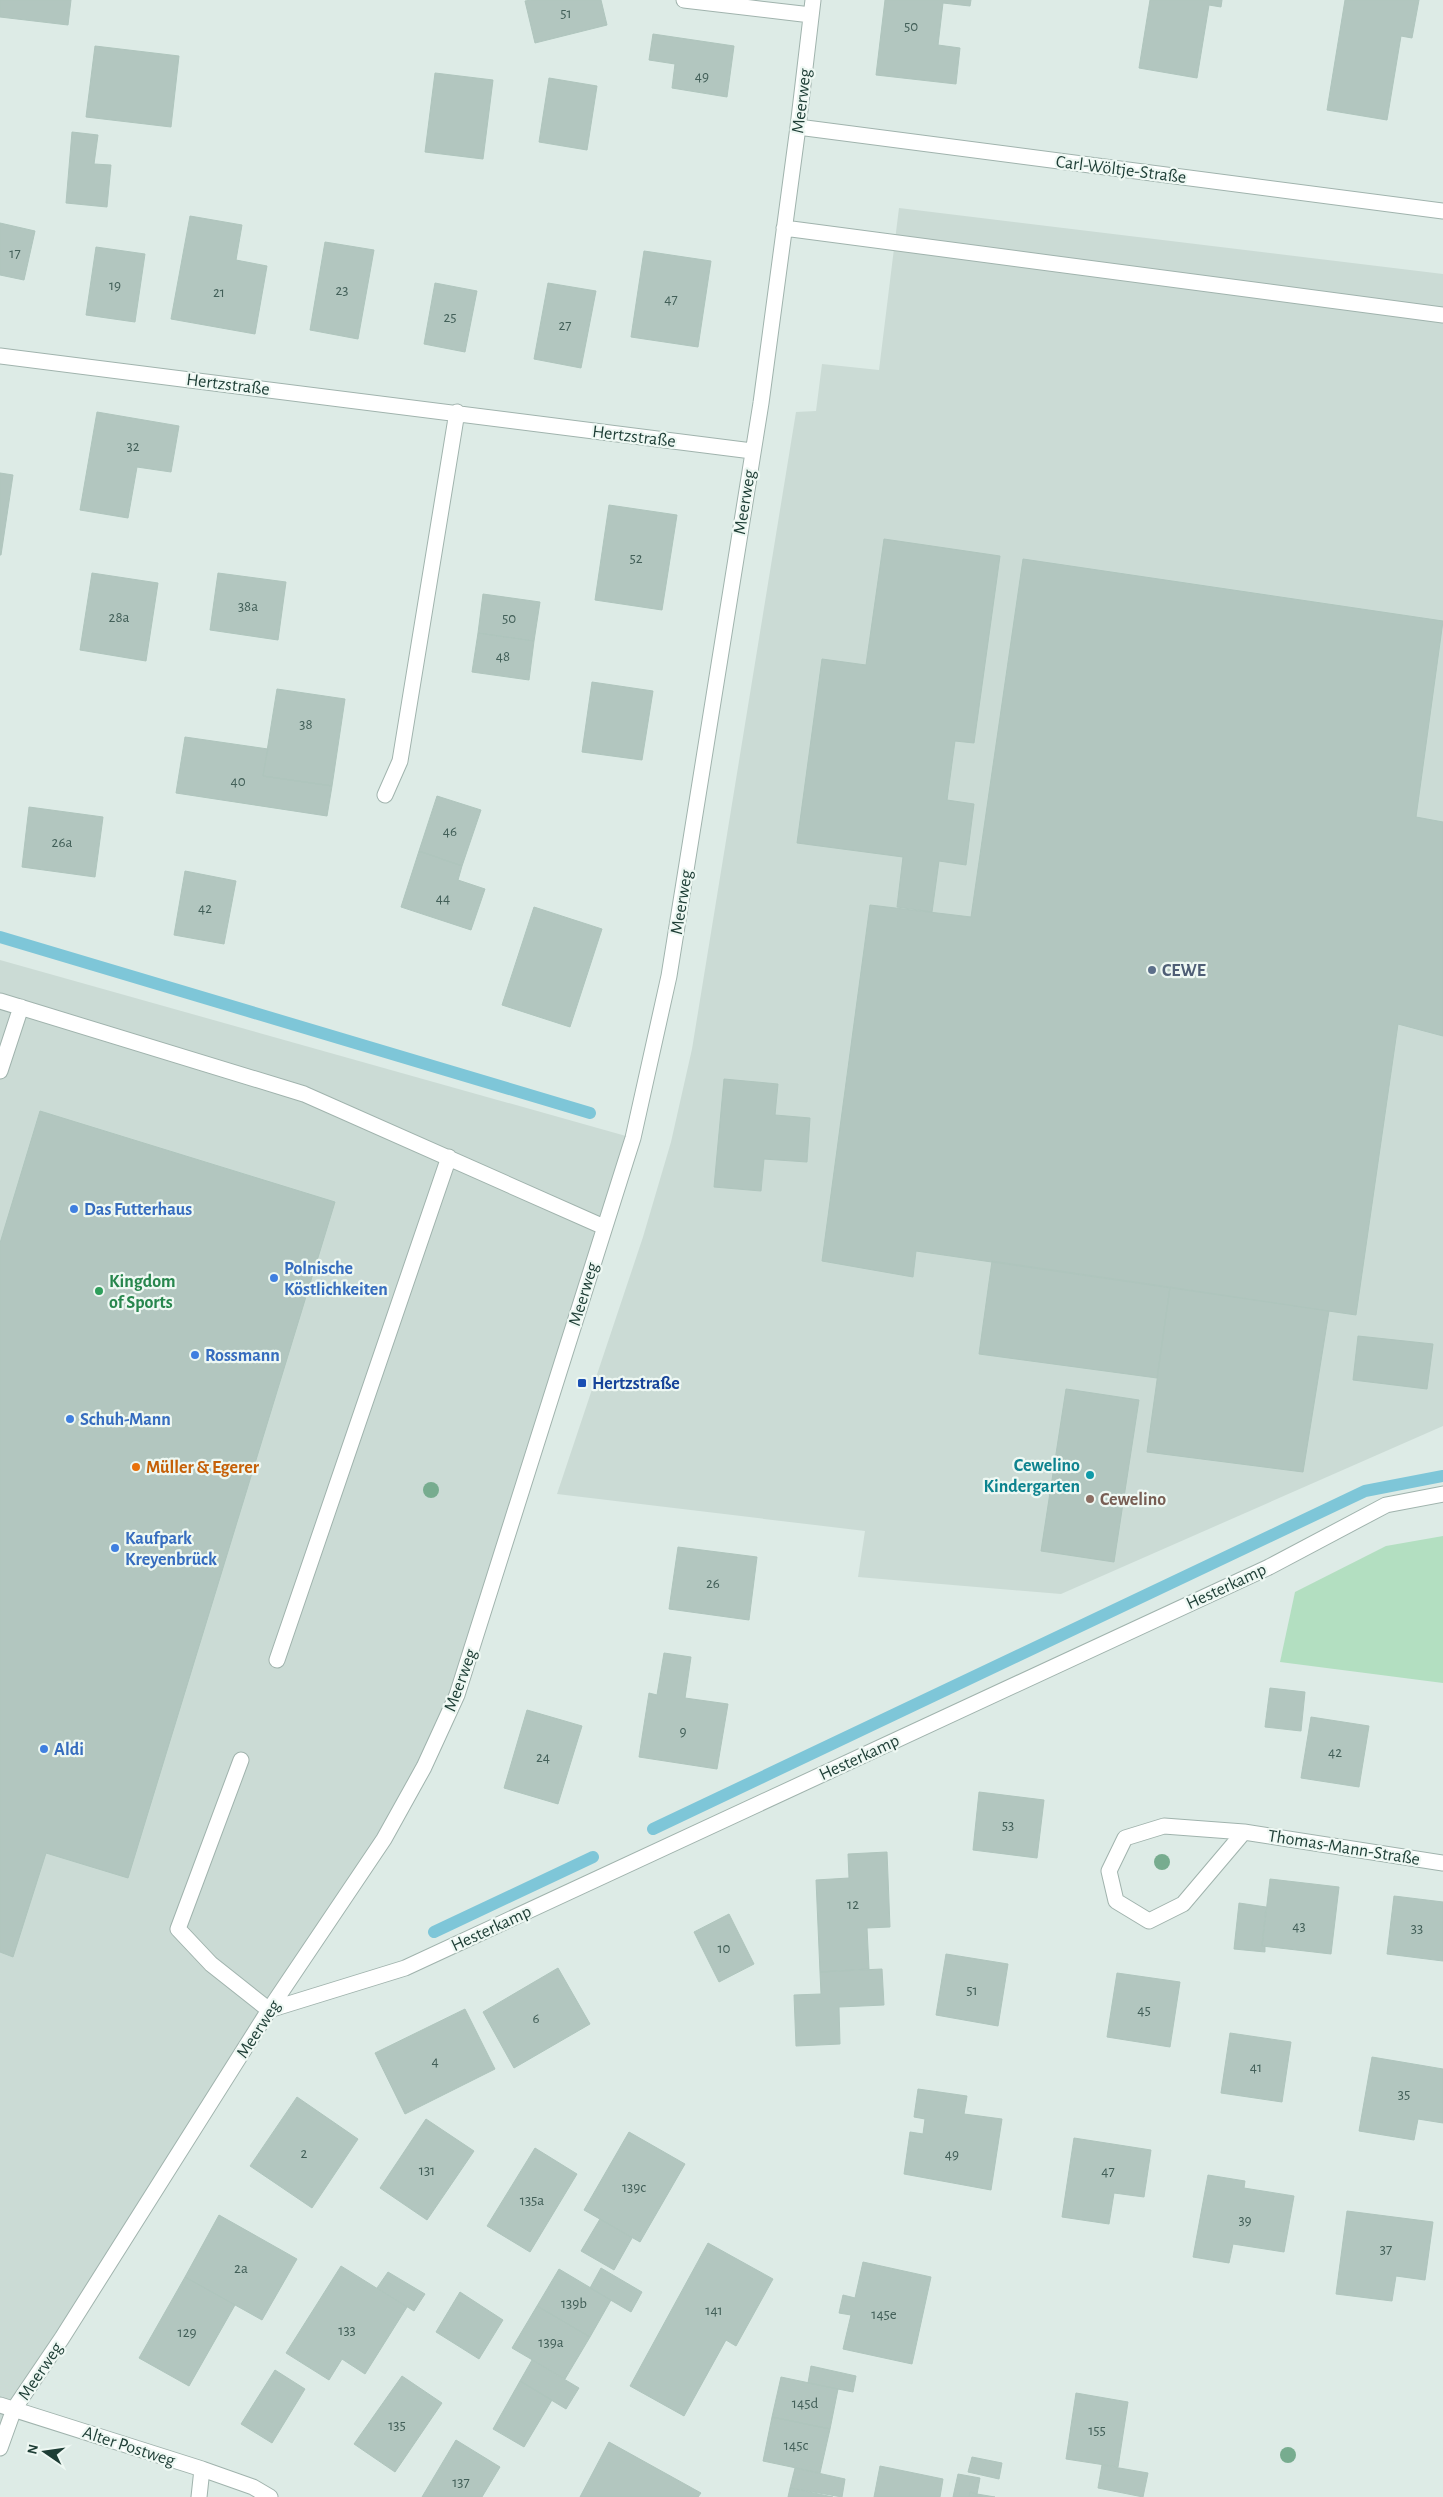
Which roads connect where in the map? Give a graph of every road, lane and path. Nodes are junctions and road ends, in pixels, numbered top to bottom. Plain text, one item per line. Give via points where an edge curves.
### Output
1 (684, 0) edge
2 (812, 7) edge
3 (798, 127) junction
4 (1443, 211) edge
5 (784, 228) junction
6 (1443, 315) edge
7 (0, 356) edge
8 (457, 412) junction
9 (752, 451) junction
10 (385, 795) dead end
11 (0, 1001) edge
12 (22, 1007) junction
13 (0, 1071) edge
14 (449, 1157) junction
15 (604, 1227) junction
16 (1443, 1494) edge
17 (277, 1660) dead end
18 (241, 1760) dead end
19 (1244, 1832) junction
20 (1443, 1862) edge
21 (269, 2010) junction
22 (7, 2407) edge
23 (0, 2448) edge
24 (202, 2469) junction
25 (199, 2497) edge
26 (270, 2497) edge

1 - 2 street, Meerweg
2 - 3 street, Meerweg
3 - 4 street, Carl-Wöltje-Straße
3 - 5 street, Meerweg
5 - 6 street
5 - 9 street, Meerweg
7 - 8 street, Hertzstraße
8 - 9 street, Hertzstraße
8 - 10 street via 400,761
9 - 15 street, Meerweg via 669,976 633,1138
11 - 12 street
12 - 13 street
12 - 14 street via 304,1094
14 - 15 street
14 - 17 street
15 - 21 street, Meerweg via 457,1695 424,1767 384,1839
16 - 21 street, Hesterkamp via 1386,1505 1269,1567 405,1968
18 - 21 street via 178,1929 212,1964
19 - 19 street, Thomas-Mann-Straße via 1183,1904 1149,1921 1116,1901 1109,1871 1126,1838 1164,1826
19 - 20 street, Thomas-Mann-Straße
21 - 22 street, Meerweg via 68,2330
22 - 23 street, Meerweg
22 - 24 street, Alter Postweg
24 - 25 street
24 - 26 street, Alter Postweg via 253,2487

